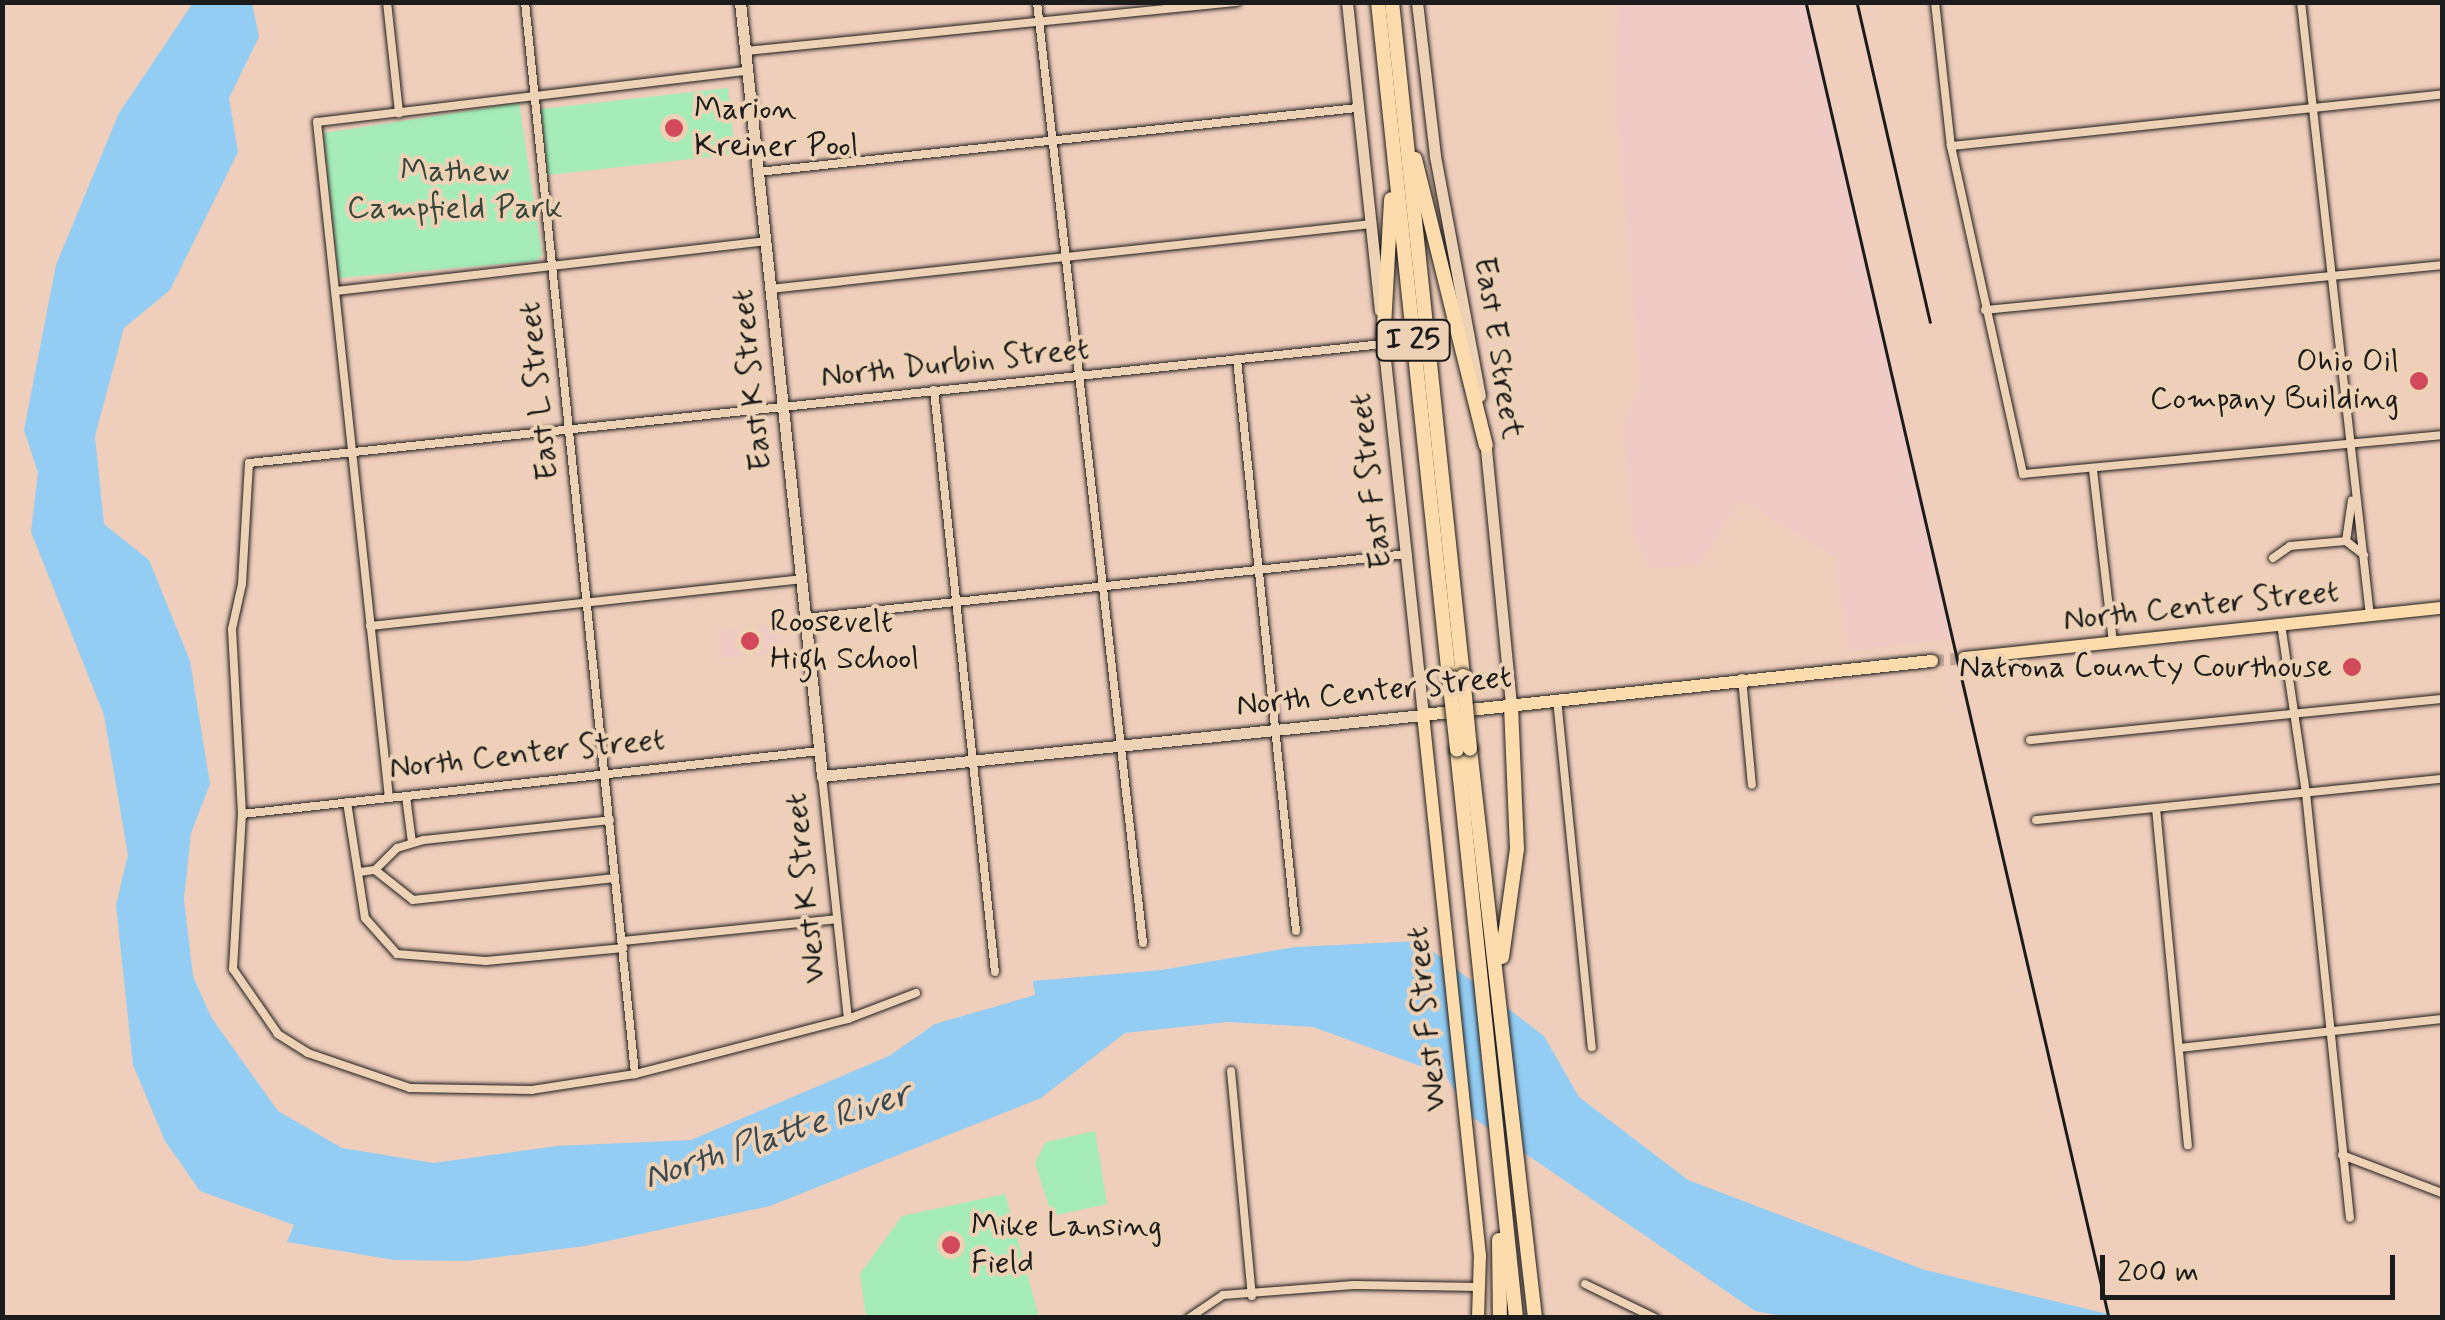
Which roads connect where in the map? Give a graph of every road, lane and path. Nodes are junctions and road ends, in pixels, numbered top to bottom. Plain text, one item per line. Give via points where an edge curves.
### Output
1 (387, 2) edge
2 (524, 2) edge
3 (740, 2) edge
4 (1037, 2) edge
5 (1237, 2) edge
6 (1348, 2) edge
7 (1378, 2) edge
8 (1392, 2) edge
9 (1417, 2) edge
10 (1935, 2) edge
11 (2301, 2) edge
12 (1039, 23) junction
13 (745, 51) junction
14 (747, 71) junction
15 (2442, 94) edge
16 (534, 96) junction
17 (1358, 108) junction
18 (2313, 109) junction
19 (399, 112) junction
20 (1396, 112) junction
21 (1050, 140) junction
22 (1951, 146) junction
23 (758, 172) junction
24 (1371, 224) junction
25 (765, 241) junction
26 (1063, 258) junction
27 (2442, 265) edge
28 (552, 266) junction
29 (2330, 277) junction
30 (770, 288) junction
31 (336, 291) junction
32 (1985, 310) junction
33 (1384, 344) junction
34 (1236, 359) junction
35 (1078, 376) junction
36 (934, 390) junction
37 (782, 406) junction
38 (567, 428) junction
39 (2442, 435) edge
40 (2348, 444) junction
41 (1486, 445) junction
42 (352, 450) junction
43 (2093, 470) junction
44 (2352, 495) junction
45 (2346, 542) junction
46 (1408, 554) junction
47 (2364, 555) junction
48 (2273, 558) dead end
49 (1259, 570) junction
50 (801, 579) junction
51 (1104, 586) junction
52 (586, 602) junction
53 (955, 602) junction
54 (2442, 608) edge
55 (2370, 616) junction
56 (805, 618) junction
57 (2281, 624) junction
58 (370, 626) junction
59 (2113, 642) junction
60 (1964, 658) tunnel mouth
61 (1932, 660) tunnel mouth
62 (1742, 678) junction
63 (2442, 699) edge
64 (1557, 700) junction
65 (1511, 704) junction
66 (2296, 714) junction
67 (1423, 715) junction
68 (1276, 732) junction
69 (2030, 740) dead end
70 (1121, 747) junction
71 (1464, 750) junction
72 (819, 751) junction
73 (971, 762) junction
74 (606, 774) junction
75 (822, 776) junction
76 (2442, 779) edge
77 (1752, 785) dead end
78 (2306, 793) junction
79 (406, 796) junction
80 (389, 798) junction
81 (347, 802) junction
82 (2156, 808) junction
83 (242, 814) junction
84 (610, 820) junction
85 (2036, 820) dead end
86 (412, 844) junction
87 (375, 870) junction
88 (360, 872) junction
89 (615, 878) junction
90 (837, 919) junction
91 (1296, 931) dead end
92 (1143, 942) dead end
93 (622, 944) junction
94 (995, 972) dead end
95 (1499, 978) junction
96 (916, 993) dead end
97 (848, 1018) junction
98 (2442, 1019) edge
99 (2330, 1030) junction
100 (1592, 1047) dead end
101 (2179, 1048) junction
102 (1230, 1071) dead end
103 (635, 1074) junction
104 (2188, 1145) dead end
105 (2342, 1155) junction
106 (1501, 1179) junction
107 (2442, 1193) edge
108 (2350, 1218) dead end
109 (1584, 1284) dead end
110 (1479, 1286) junction
111 (1252, 1296) junction
112 (1534, 1315) edge
113 (1189, 1318) edge
114 (1478, 1318) edge
115 (1500, 1318) edge
116 (1516, 1318) edge
117 (1654, 1318) edge

1 - 19 street
2 - 16 street, East L Street
3 - 13 main road, East K Street
4 - 12 street
5 - 12 street
6 - 17 main road, East F Street
7 - 20 highway, I 25
8 - 20 highway, I 25
9 - 41 main road, East E Street
10 - 22 street
11 - 18 street
12 - 13 street
12 - 21 street
13 - 14 main road, East K Street
14 - 16 street
14 - 23 main road, East K Street
15 - 18 street
16 - 19 street
16 - 28 street, East L Street
17 - 21 street
17 - 24 main road, East F Street
18 - 22 street
18 - 29 street
19 - 31 street via 317,122
20 - 33 highway
20 - 41 highway
20 - 71 highway, I 25, bridge
21 - 23 street
21 - 26 street
22 - 32 street
23 - 25 main road, East K Street
24 - 26 street
24 - 33 main road, East F Street
25 - 28 street
25 - 30 main road, East K Street
26 - 30 street
26 - 35 street
27 - 29 street
28 - 31 street
28 - 38 street, East L Street
29 - 32 street
29 - 40 street
30 - 37 main road, East K Street
31 - 42 street
32 - 43 street via 2023,474
33 - 34 street, North Durbin Street
33 - 46 main road, East F Street
34 - 35 street, North Durbin Street
34 - 49 street
35 - 36 street, North Durbin Street
35 - 51 street
36 - 37 street, North Durbin Street
36 - 53 street
37 - 38 street, North Durbin Street
37 - 50 main road, East K Street
38 - 42 street, North Durbin Street
38 - 52 street, East L Street
39 - 40 street
40 - 43 street
40 - 44 street
41 - 65 main road, East E Street
42 - 58 street
42 - 83 street, North Durbin Street via 249,462 242,584 232,629
43 - 59 street
44 - 45 street
44 - 47 street
45 - 47 street
45 - 48 street via 2290,546
46 - 49 street
46 - 67 main road, East F Street
47 - 55 street
49 - 51 street
49 - 68 street
50 - 52 street
50 - 56 main road, East K Street
51 - 53 street
51 - 70 street
52 - 58 street
52 - 74 street, East L Street
53 - 56 street
53 - 73 street
54 - 55 main road, North Center Street
55 - 57 main road, North Center Street
56 - 72 main road, East K Street
57 - 59 main road, North Center Street
57 - 66 street
58 - 80 street
59 - 60 main road, North Center Street
61 - 62 main road, North Center Street
62 - 64 main road, North Center Street
62 - 77 street
63 - 66 street
64 - 65 main road, North Center Street
64 - 100 street
65 - 67 main road, North Center Street
65 - 95 highway via 1517,849
66 - 69 street
66 - 78 street
67 - 68 main road, North Center Street
67 - 110 main road, West F Street
68 - 70 main road, North Center Street
68 - 91 street
70 - 73 main road, North Center Street
70 - 92 street
71 - 95 highway, I 25
71 - 106 highway, I 25
72 - 74 street, North Center Street
72 - 75 main road, West K Street
73 - 75 main road, North Center Street
73 - 94 street
74 - 79 street, North Center Street
74 - 84 street, East L Street
75 - 90 street, West K Street
76 - 78 street
78 - 82 street
78 - 99 street
79 - 80 street, North Center Street
79 - 86 street
80 - 81 street, North Center Street
81 - 83 street, North Center Street
81 - 88 street
82 - 85 street
82 - 101 street
83 - 103 street via 233,969 278,1034 308,1053 410,1088 532,1090
84 - 86 street
84 - 89 street, East L Street
86 - 87 street via 397,848
87 - 88 street
87 - 89 street via 413,900
88 - 93 street via 365,918 397,954 486,961
89 - 93 street, East L Street
90 - 93 street
90 - 97 street, West K Street
93 - 103 street, East L Street
95 - 112 highway, I 25
96 - 97 street
97 - 103 street
98 - 99 street
99 - 101 street
99 - 105 street
101 - 104 street
102 - 111 street
105 - 107 street
105 - 108 street
106 - 115 highway
106 - 116 highway, I 25
109 - 117 street via 1616,1293
110 - 111 street via 1354,1285
110 - 114 main road, West F Street
111 - 113 street via 1223,1295

